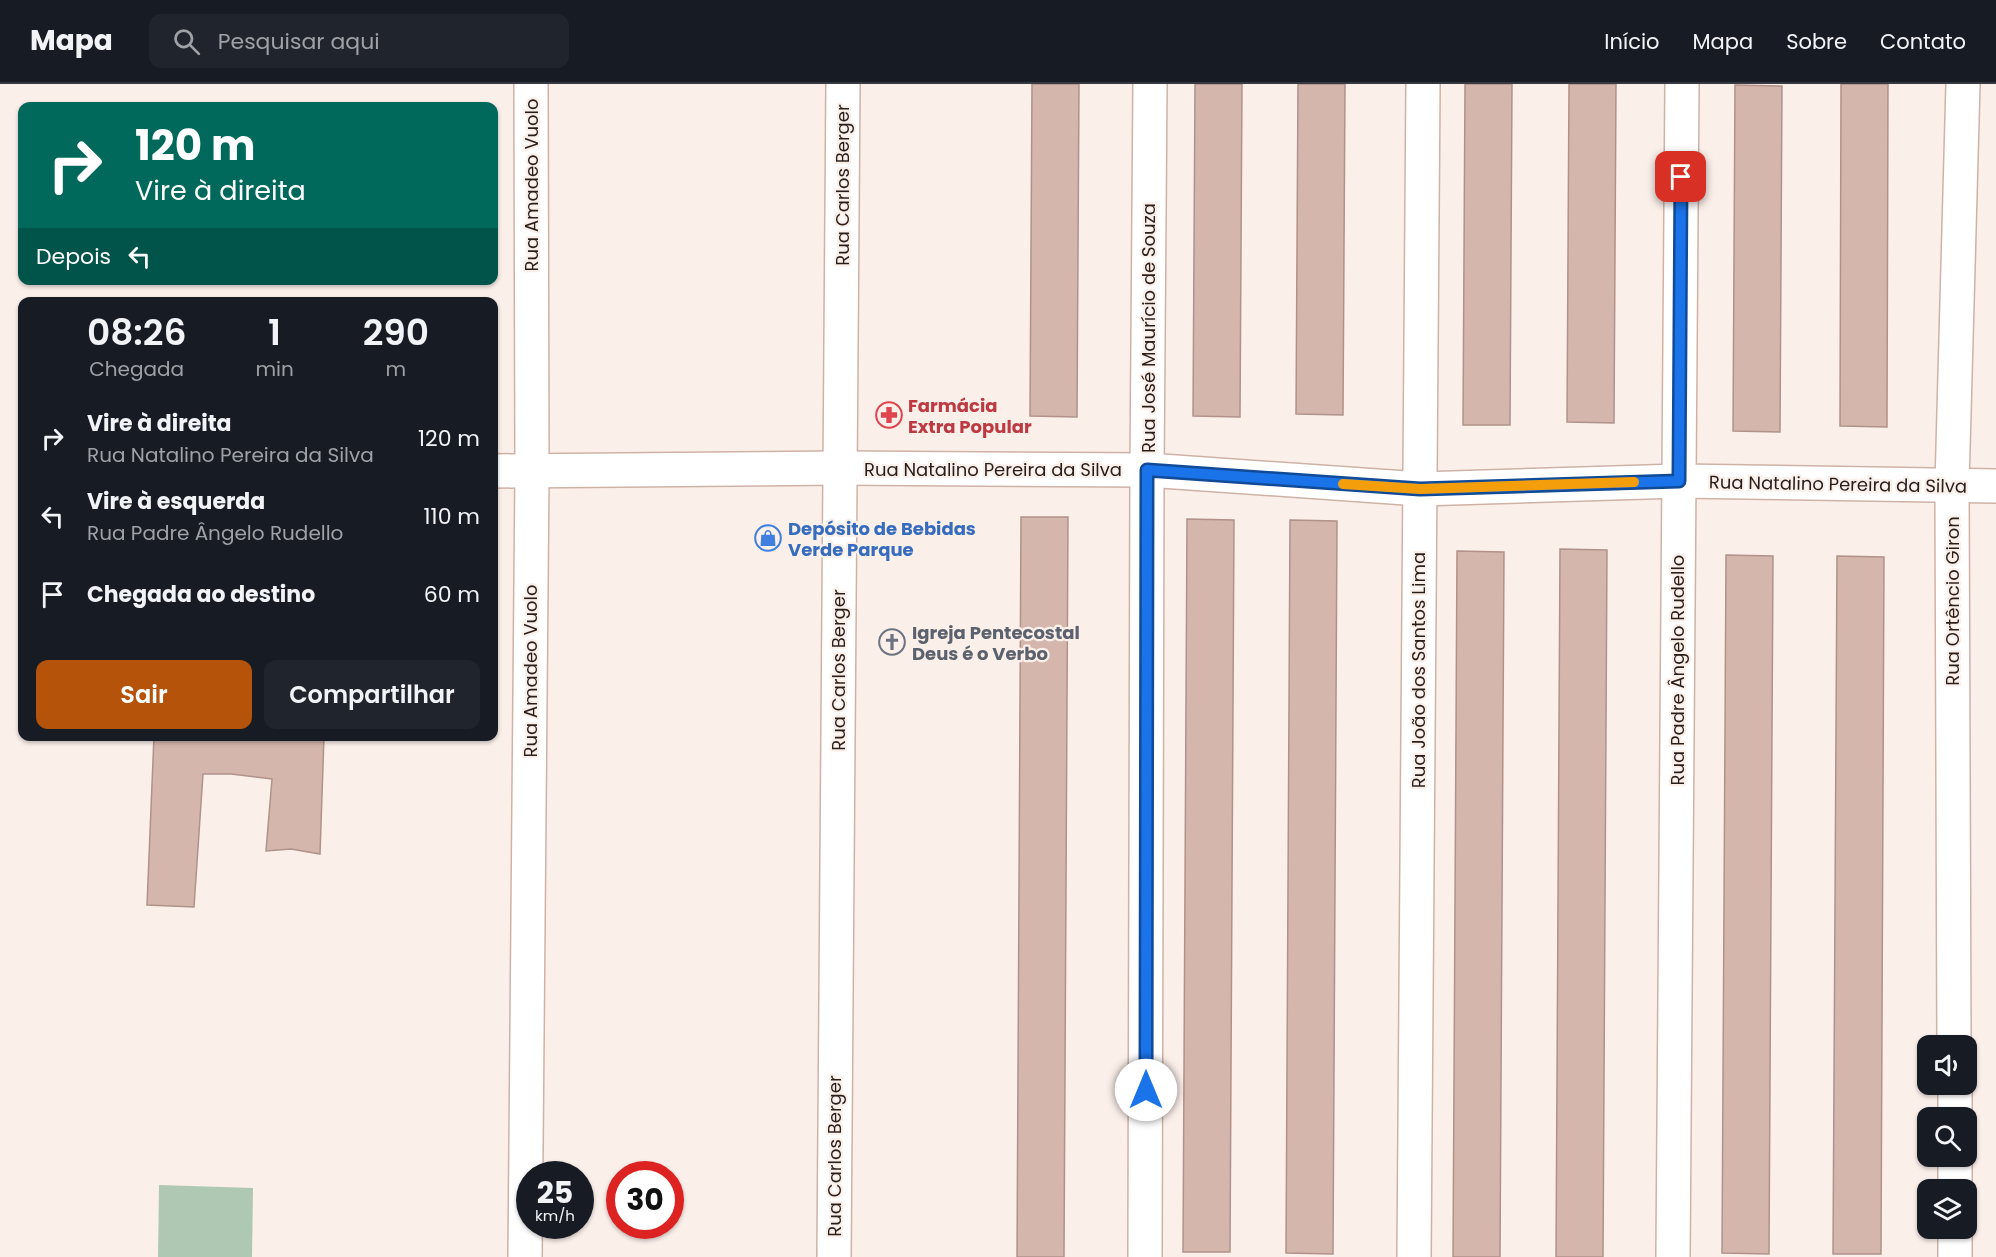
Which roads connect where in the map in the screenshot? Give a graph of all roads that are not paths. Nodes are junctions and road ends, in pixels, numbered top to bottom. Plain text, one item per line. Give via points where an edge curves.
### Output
1 (531, 84) edge
2 (843, 84) edge
3 (1150, 84) edge
4 (1423, 84) edge
5 (1682, 84) edge
6 (1963, 84) edge
7 (840, 468) junction
8 (1147, 470) junction
9 (498, 471) edge
10 (532, 472) junction
11 (1679, 481) junction
12 (1952, 486) junction
13 (1996, 486) edge
14 (1420, 489) junction
15 (1954, 1035) edge
16 (1955, 1239) edge
17 (525, 1257) edge
18 (834, 1257) edge
19 (1145, 1257) edge
20 (1414, 1257) edge
21 (1673, 1257) edge
22 (1956, 1257) edge

1 - 10 street, Rua Amadeo Vuolo
2 - 7 street, Rua Carlos Berger
3 - 8 street, Rua José Maurício de Souza
4 - 14 street, Rua João dos Santos Lima
5 - 11 street, Rua Padre Ângelo Rudello
6 - 12 street, Rua Ortêncio Giron
7 - 8 street, Rua Natalino Pereira da Silva
7 - 10 street, Rua Natalino Pereira da Silva
7 - 18 street, Rua Carlos Berger
8 - 14 street, Rua Natalino Pereira da Silva
8 - 19 street, Rua José Maurício de Souza
9 - 10 street, Rua Natalino Pereira da Silva
10 - 17 street, Rua Amadeo Vuolo
11 - 12 street, Rua Natalino Pereira da Silva
11 - 14 street, Rua Natalino Pereira da Silva
11 - 21 street, Rua Padre Ângelo Rudello
12 - 13 street, Rua Natalino Pereira da Silva
12 - 15 street, Rua Ortêncio Giron
14 - 20 street, Rua João dos Santos Lima
16 - 22 street

